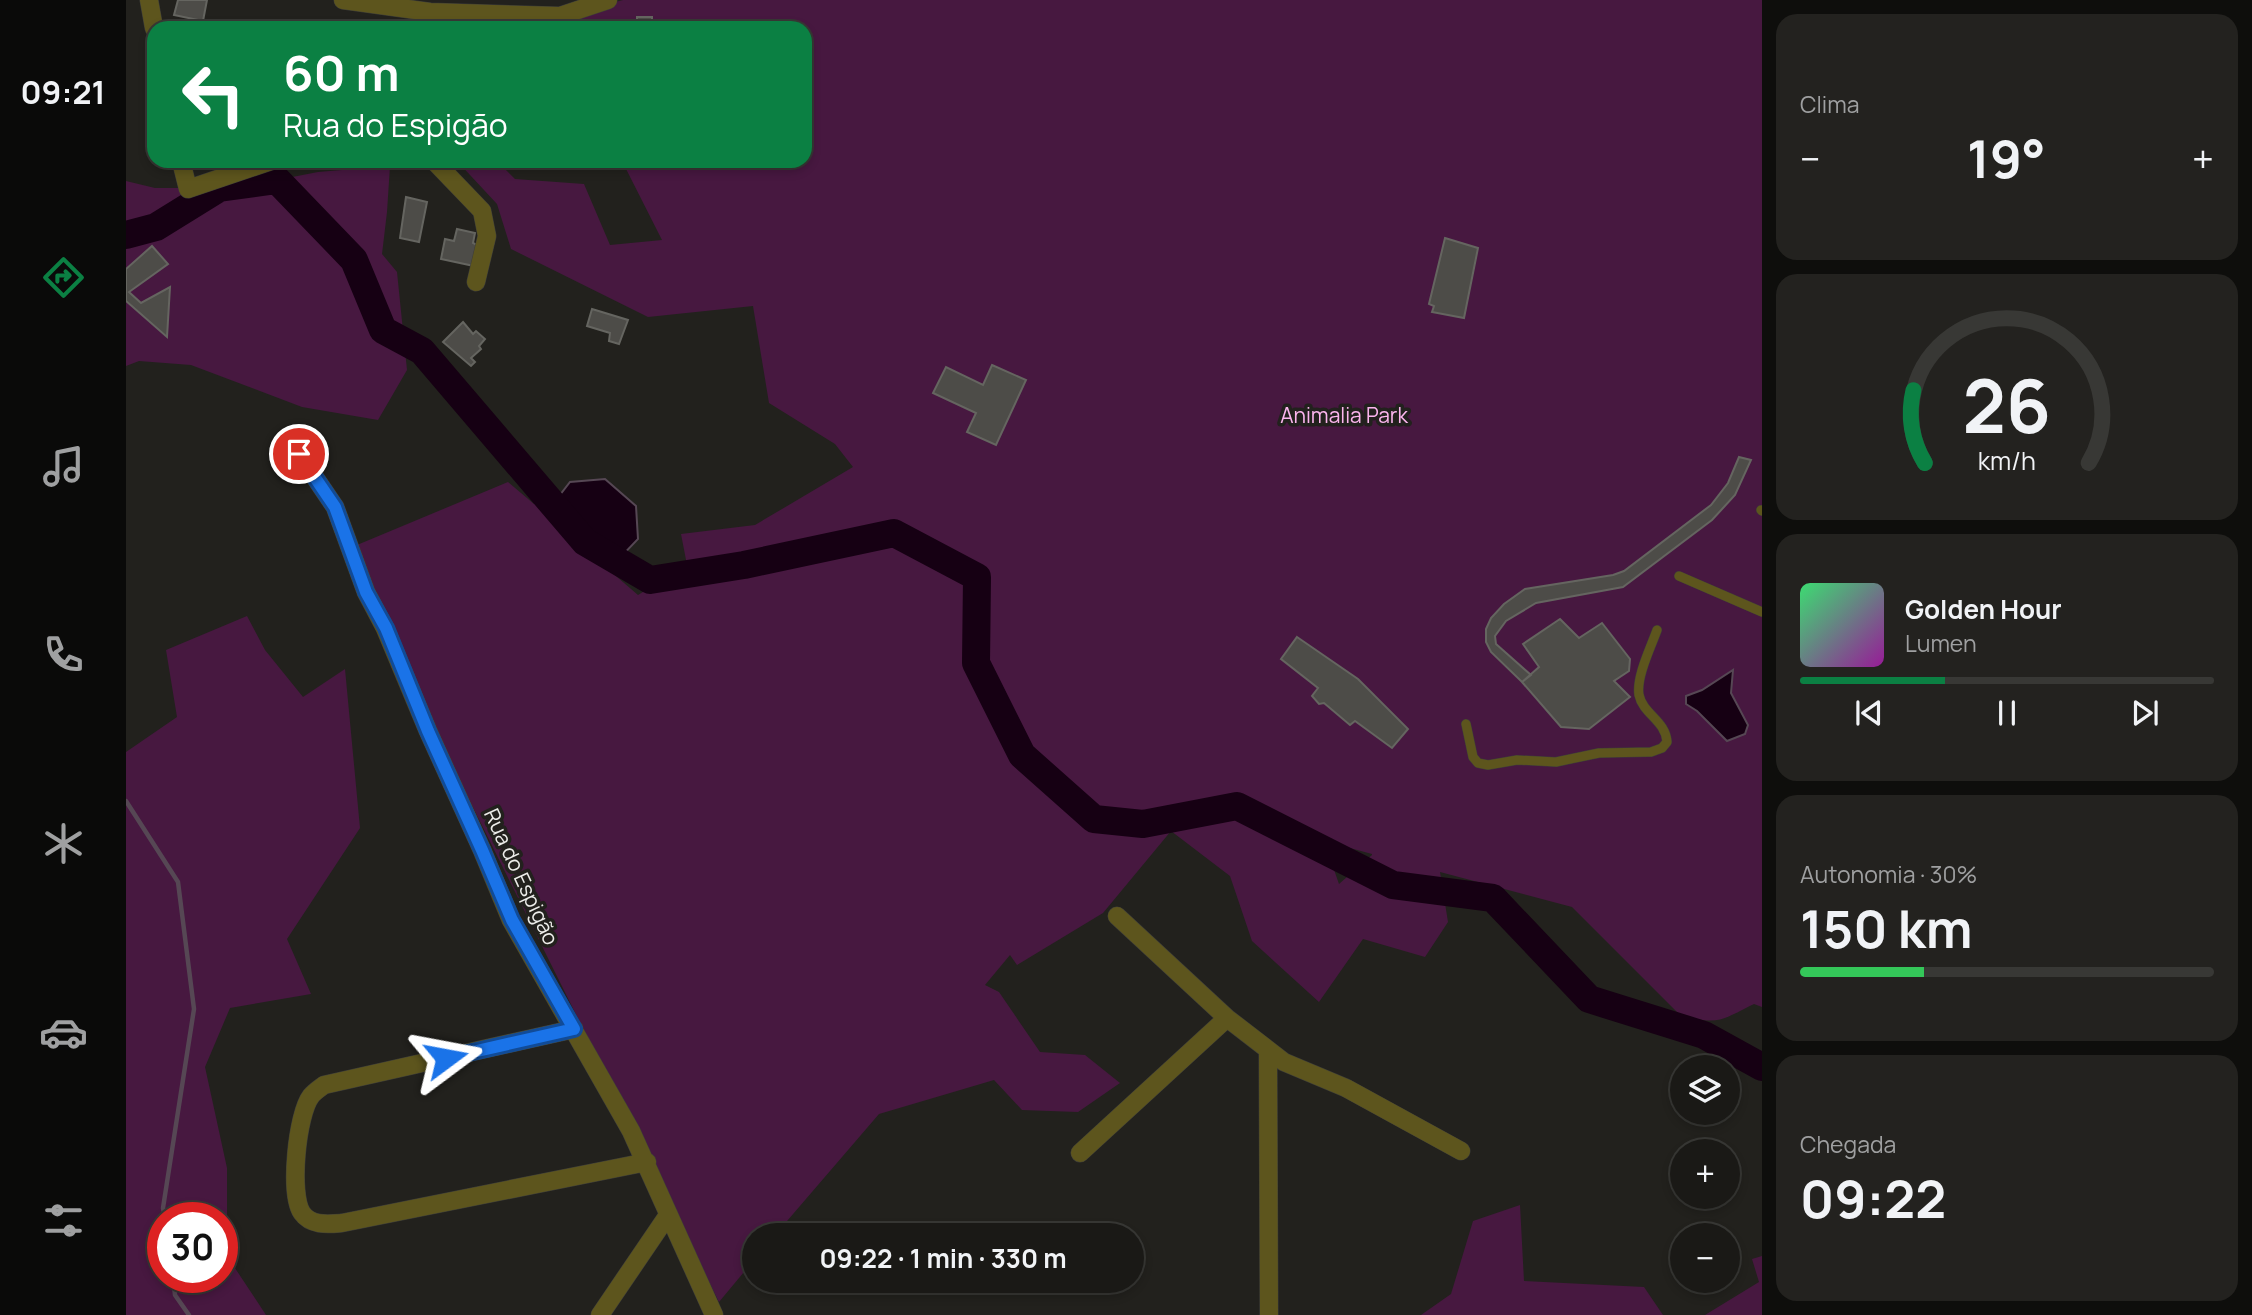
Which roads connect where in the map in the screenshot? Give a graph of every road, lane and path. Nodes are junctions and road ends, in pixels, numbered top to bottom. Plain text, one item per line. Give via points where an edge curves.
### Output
1 (149, 0) edge
2 (343, 0) edge
3 (608, 0) edge
4 (153, 21) edge
5 (183, 168) edge
6 (250, 168) edge
7 (441, 168) edge
8 (476, 282) dead end
9 (299, 454) dead end
10 (1678, 576) dead end
11 (1762, 612) edge
12 (1657, 630) dead end
13 (1466, 724) dead end
14 (1117, 916) dead end
15 (1227, 1018) junction
16 (574, 1029) junction
17 (1268, 1051) junction
18 (1461, 1151) dead end
19 (1080, 1153) dead end
20 (647, 1162) junction
21 (668, 1215) junction
22 (600, 1315) edge
23 (713, 1315) edge
24 (1269, 1315) edge

1 - 4 street
2 - 3 street via 430,12 560,16
5 - 6 street via 188,189
7 - 8 street via 482,211 487,236
9 - 16 street, Rua do Espigão via 335,507 366,592 386,628 512,920
10 - 11 lane
12 - 13 lane via 1639,692 1667,732 1662,748 1556,762 1528,759 1488,765 1473,757
14 - 15 street
15 - 17 street
15 - 19 street
16 - 20 street, Rua do Espigão
16 - 20 street via 324,1086 311,1096 300,1123 295,1189 302,1214 321,1224 342,1223
17 - 18 street
17 - 24 street
20 - 21 street, Rua do Espigão
21 - 22 street
21 - 23 street, Rua do Espigão

